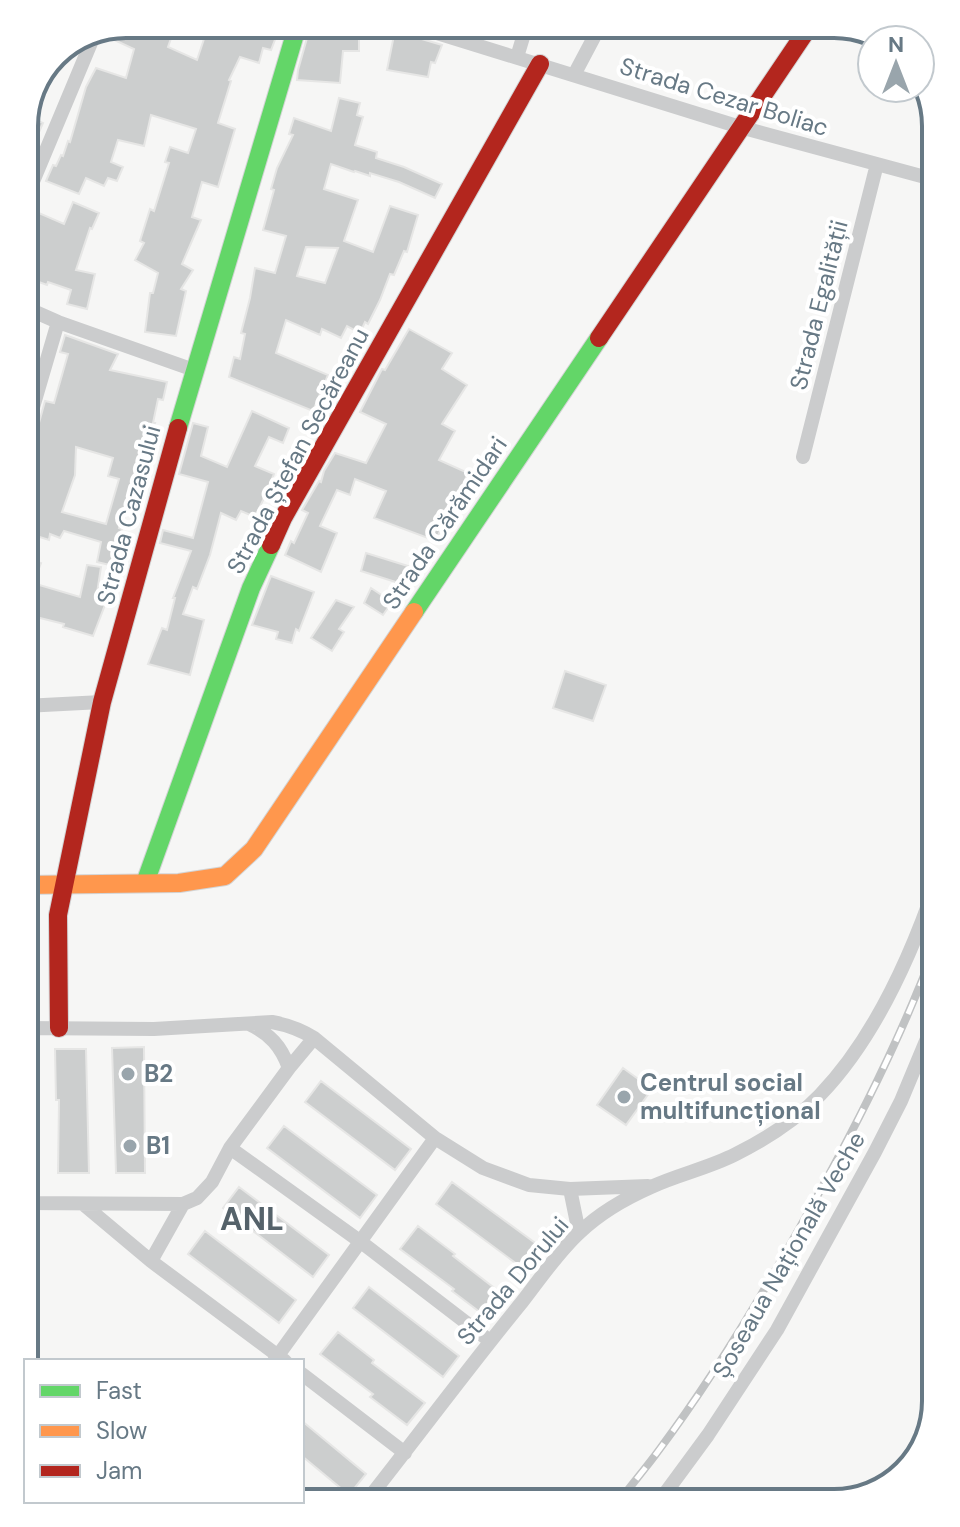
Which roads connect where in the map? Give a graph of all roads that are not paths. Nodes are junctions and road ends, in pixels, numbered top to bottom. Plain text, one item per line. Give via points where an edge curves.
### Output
1 (294, 38) edge
2 (454, 38) edge
3 (523, 38) edge
4 (594, 38) edge
5 (801, 38) edge
6 (89, 47) edge
7 (517, 57) junction
8 (540, 64) junction
9 (574, 75) junction
10 (740, 127) junction
11 (877, 164) junction
12 (38, 170) edge
13 (922, 176) edge
14 (38, 313) edge
15 (58, 322) junction
16 (194, 370) junction
17 (38, 390) edge
18 (803, 457) dead end
19 (102, 702) junction
20 (38, 705) edge
21 (145, 883) junction
22 (64, 884) junction
23 (38, 885) edge
24 (922, 919) edge
25 (249, 1024) junction
26 (38, 1028) edge
27 (59, 1028) junction
28 (314, 1038) junction
29 (922, 1051) edge
30 (289, 1068) junction
31 (435, 1138) junction
32 (230, 1148) junction
33 (653, 1186) junction
34 (570, 1189) junction
35 (38, 1203) edge
36 (83, 1204) junction
37 (183, 1204) junction
38 (579, 1233) junction
39 (361, 1242) junction
40 (151, 1261) junction
41 (490, 1341) junction
42 (279, 1359) edge
43 (304, 1376) edge
44 (405, 1453) junction
45 (376, 1489) edge
46 (668, 1489) edge

1 - 16 street, Strada Cazasului
2 - 7 street, Strada Cezar Boliac
3 - 7 street
4 - 9 street
5 - 10 street, Strada Cărămidari
6 - 12 street
7 - 8 street, Strada Cezar Boliac
8 - 9 street, Strada Cezar Boliac
8 - 21 street, Strada Ștefan Secăreanu via 283,518 251,588
9 - 10 street, Strada Cezar Boliac
10 - 11 street, Strada Cezar Boliac
10 - 21 street, Strada Cărămidari via 254,849 225,876
11 - 13 street, Strada Cezar Boliac
11 - 18 street, Strada Egalității
14 - 15 street
15 - 16 street
15 - 17 street
16 - 19 street, Strada Cazasului
19 - 20 street
19 - 22 street, Strada Cazasului
21 - 22 street, Strada Cărămidari
22 - 23 street, Strada Cărămidari
22 - 27 street, Strada Cazasului via 58,915
24 - 33 street, Strada Dorului via 876,1017 818,1097 735,1155
25 - 27 street
25 - 28 street via 286,1024
25 - 30 street via 275,1040
26 - 27 street
28 - 30 street
28 - 31 street
29 - 46 street, Șoseaua Națională Veche via 901,1101 777,1330
30 - 32 street
31 - 34 street via 483,1168 529,1185
31 - 39 street
32 - 37 street via 212,1182
32 - 39 street
33 - 34 street
33 - 38 street, Strada Dorului
34 - 38 street
35 - 36 street
36 - 37 street
36 - 40 street
37 - 40 street
38 - 41 street, Strada Dorului
39 - 41 street
39 - 42 street
40 - 42 street
41 - 44 street, Strada Dorului
43 - 44 street
44 - 45 street, Strada Dorului

